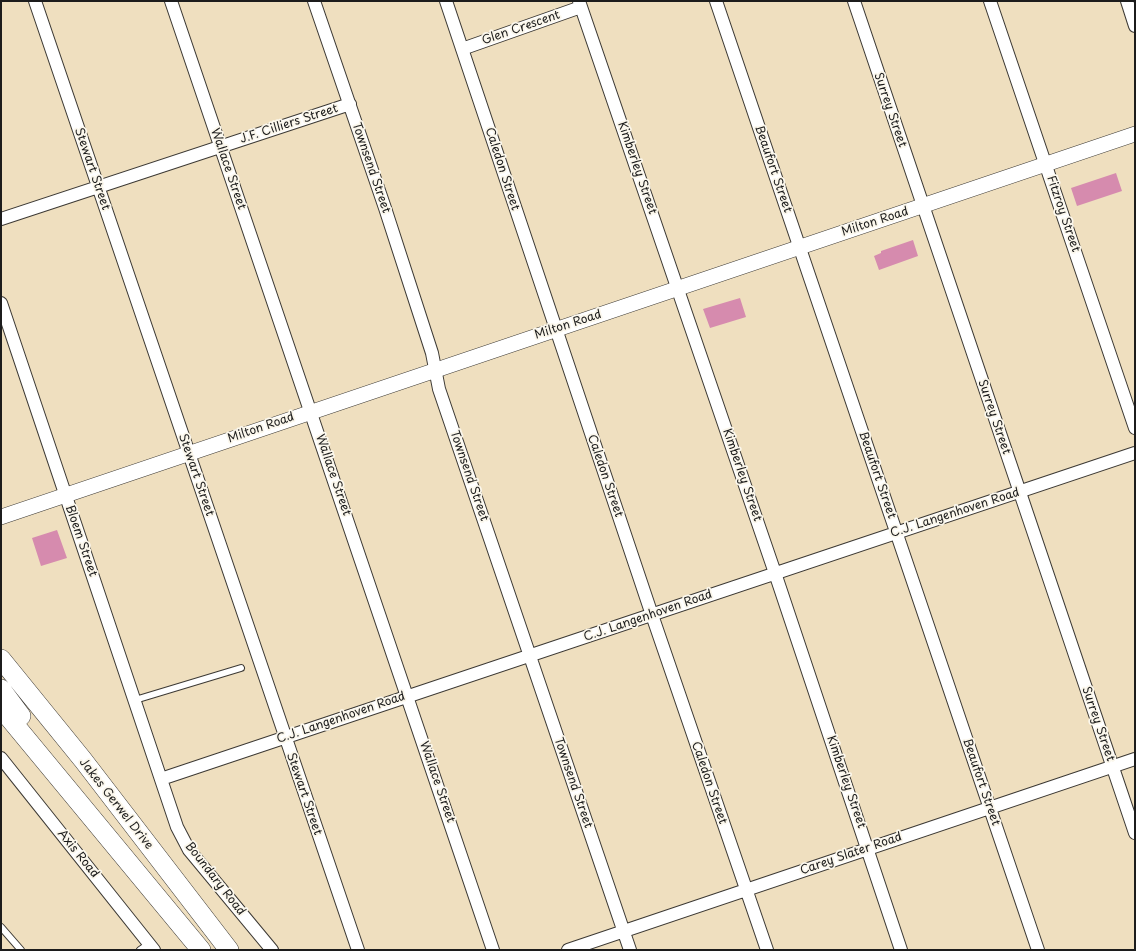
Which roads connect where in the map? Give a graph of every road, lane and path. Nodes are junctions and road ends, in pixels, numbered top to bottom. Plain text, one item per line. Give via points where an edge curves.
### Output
1 (35, 1) edge
2 (171, 1) edge
3 (314, 1) edge
4 (446, 1) edge
5 (716, 1) edge
6 (854, 1) edge
7 (990, 1) edge
8 (1127, 1) edge
9 (580, 4) edge
10 (1135, 26) edge
11 (462, 48) junction
12 (350, 104) junction
13 (1135, 134) edge
14 (221, 147) junction
15 (1045, 164) junction
16 (98, 187) junction
17 (922, 206) junction
18 (1, 219) edge
19 (799, 247) junction
20 (677, 288) junction
21 (1, 303) edge
22 (555, 329) junction
23 (435, 370) junction
24 (311, 411) junction
25 (1135, 428) edge
26 (189, 453) junction
27 (1135, 453) edge
28 (1019, 492) junction
29 (66, 494) junction
30 (1, 516) edge
31 (897, 531) junction
32 (775, 573) junction
33 (652, 615) junction
34 (530, 655) junction
35 (1, 659) edge
36 (241, 668) dead end
37 (1, 689) edge
38 (408, 696) junction
39 (135, 700) junction
40 (1, 708) edge
41 (285, 737) junction
42 (1, 758) edge
43 (42, 758) junction
44 (1135, 759) edge
45 (1112, 766) junction
46 (161, 779) junction
47 (990, 808) junction
48 (1135, 833) edge
49 (868, 848) junction
50 (746, 890) junction
51 (202, 913) junction
52 (1, 927) edge
53 (624, 931) junction
54 (148, 948) edge
55 (20, 950) edge
56 (201, 950) edge
57 (215, 950) edge
58 (229, 950) edge
59 (272, 950) edge
60 (358, 950) edge
61 (493, 950) edge
62 (568, 950) edge
63 (630, 950) edge
64 (767, 950) edge
65 (901, 950) edge
66 (1038, 950) edge

1 - 16 street, Stewart Street
2 - 14 street, Wallace Street
3 - 12 street, Townsend Street
4 - 11 street, Caledon Street
5 - 19 street, Beaufort Street
6 - 17 street, Surrey Street
7 - 15 street, Fitzroy Street
8 - 10 street
9 - 11 street, Glen Crescent
9 - 20 street, Kimberley Street
11 - 22 street, Caledon Street
12 - 14 street, J.F. Cilliers Street
12 - 23 street, Townsend Street
13 - 15 street, Milton Road
14 - 16 street, J.F. Cilliers Street
14 - 24 street, Wallace Street
15 - 17 street, Milton Road
15 - 25 street, Fitzroy Street
16 - 18 street, J.F. Cilliers Street
16 - 26 street, Stewart Street
17 - 19 street, Milton Road
17 - 28 street, Surrey Street
19 - 20 street, Milton Road
19 - 31 street, Beaufort Street
20 - 22 street, Milton Road
20 - 32 street, Kimberley Street
21 - 29 street, Bloem Street
22 - 23 street, Milton Road
22 - 33 street, Caledon Street
23 - 24 street, Milton Road
23 - 34 street, Townsend Street via 439,389
24 - 26 street, Milton Road
24 - 38 street, Wallace Street
26 - 29 street, Milton Road
26 - 41 street, Stewart Street
27 - 28 street, C.J. Langenhoven Road
28 - 31 street, C.J. Langenhoven Road
28 - 45 street, Surrey Street
29 - 30 street, Milton Road
29 - 39 street, Bloem Street
31 - 32 street, C.J. Langenhoven Road
31 - 47 street, Beaufort Street
32 - 33 street, C.J. Langenhoven Road
32 - 49 street, Kimberley Street
33 - 34 street, C.J. Langenhoven Road
33 - 50 street, Caledon Street
34 - 38 street, C.J. Langenhoven Road
34 - 53 street, Townsend Street
35 - 51 highway, Jakes Gerwel Drive
36 - 39 lane
37 - 43 highway via 28,724
38 - 41 street, C.J. Langenhoven Road
38 - 61 street, Wallace Street
39 - 46 street, Bloem Street
40 - 43 highway
41 - 46 street, C.J. Langenhoven Road
41 - 60 street, Stewart Street
42 - 54 street, Axis Road
43 - 56 highway
44 - 45 street, Carey Slater Road
45 - 47 street, Carey Slater Road
45 - 48 street, Surrey Street
46 - 59 street, Boundary Road via 177,827 189,850
47 - 49 street, Carey Slater Road
47 - 66 street, Beaufort Street
49 - 50 street, Carey Slater Road
49 - 65 street, Kimberley Street
50 - 53 street, Carey Slater Road
50 - 64 street, Caledon Street
51 - 57 highway via 208,937
51 - 58 highway, Jakes Gerwel Drive
52 - 55 lane
53 - 62 street, Carey Slater Road
53 - 63 street, Townsend Street

